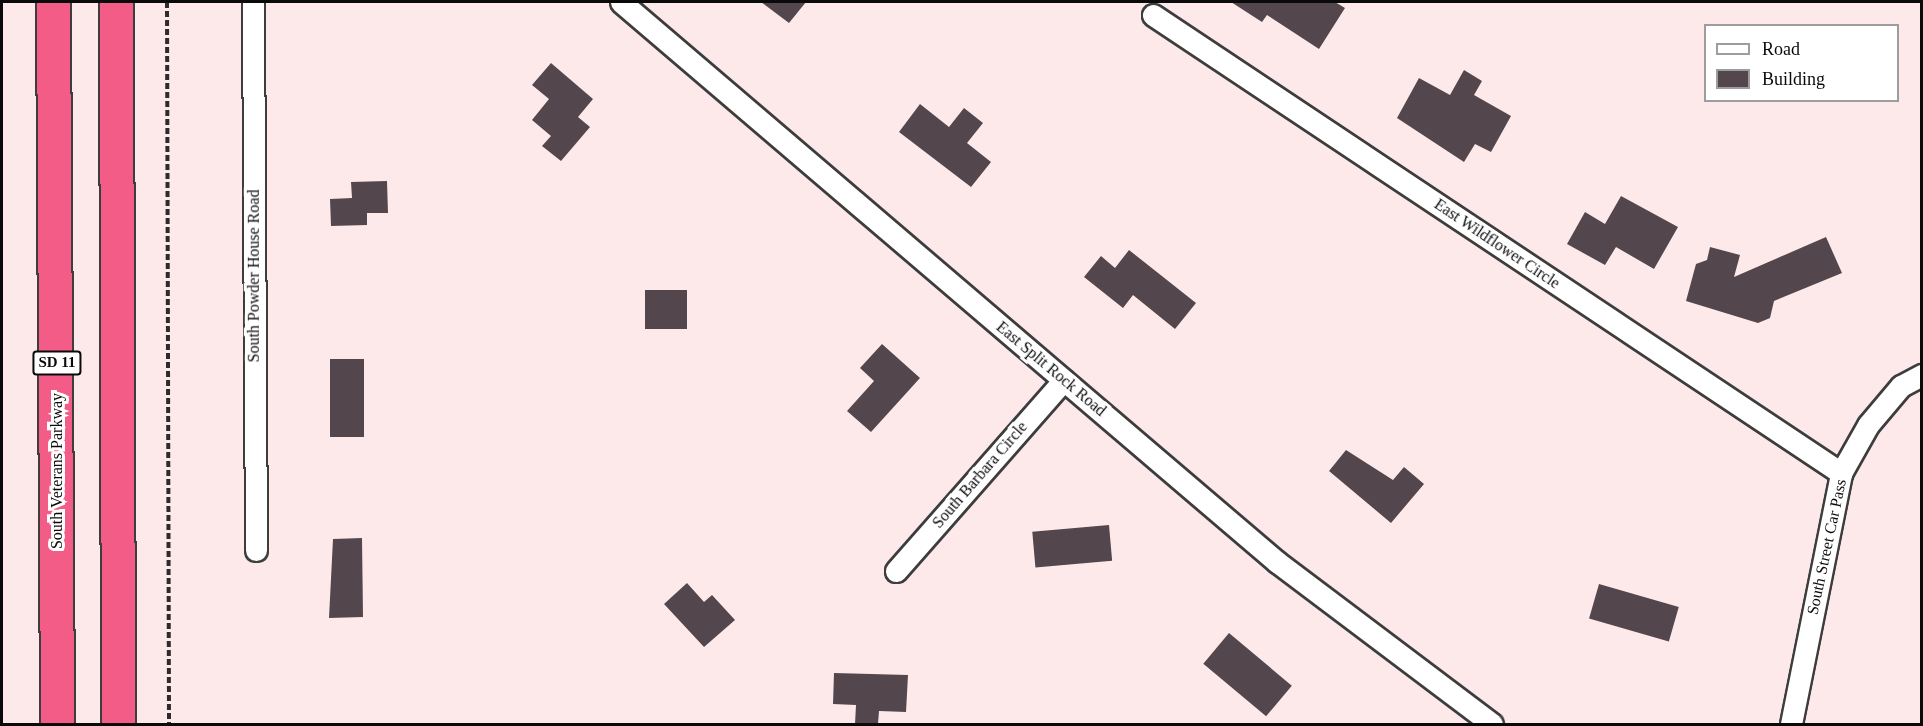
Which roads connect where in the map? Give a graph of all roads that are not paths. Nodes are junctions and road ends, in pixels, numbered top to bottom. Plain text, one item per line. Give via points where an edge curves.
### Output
1 (53, 2) edge
2 (116, 2) edge
3 (253, 2) edge
4 (621, 2) edge
5 (1154, 15) dead end
6 (1922, 375) edge
7 (1064, 380) junction
8 (1841, 473) junction
9 (256, 550) dead end
10 (896, 571) dead end
11 (57, 724) edge
12 (118, 724) edge
13 (1492, 724) edge
14 (1791, 724) edge

1 - 11 highway, South Veterans Parkway / SD 11
2 - 12 highway
3 - 9 street, South Powder House Road
4 - 7 street, East Split Rock Road
5 - 8 street, East Wildflower Circle
6 - 8 street, South Street Car Pass via 1901,386 1868,425
7 - 10 street, South Barbara Circle
7 - 13 street, East Split Rock Road via 1277,562
8 - 14 street, South Street Car Pass

